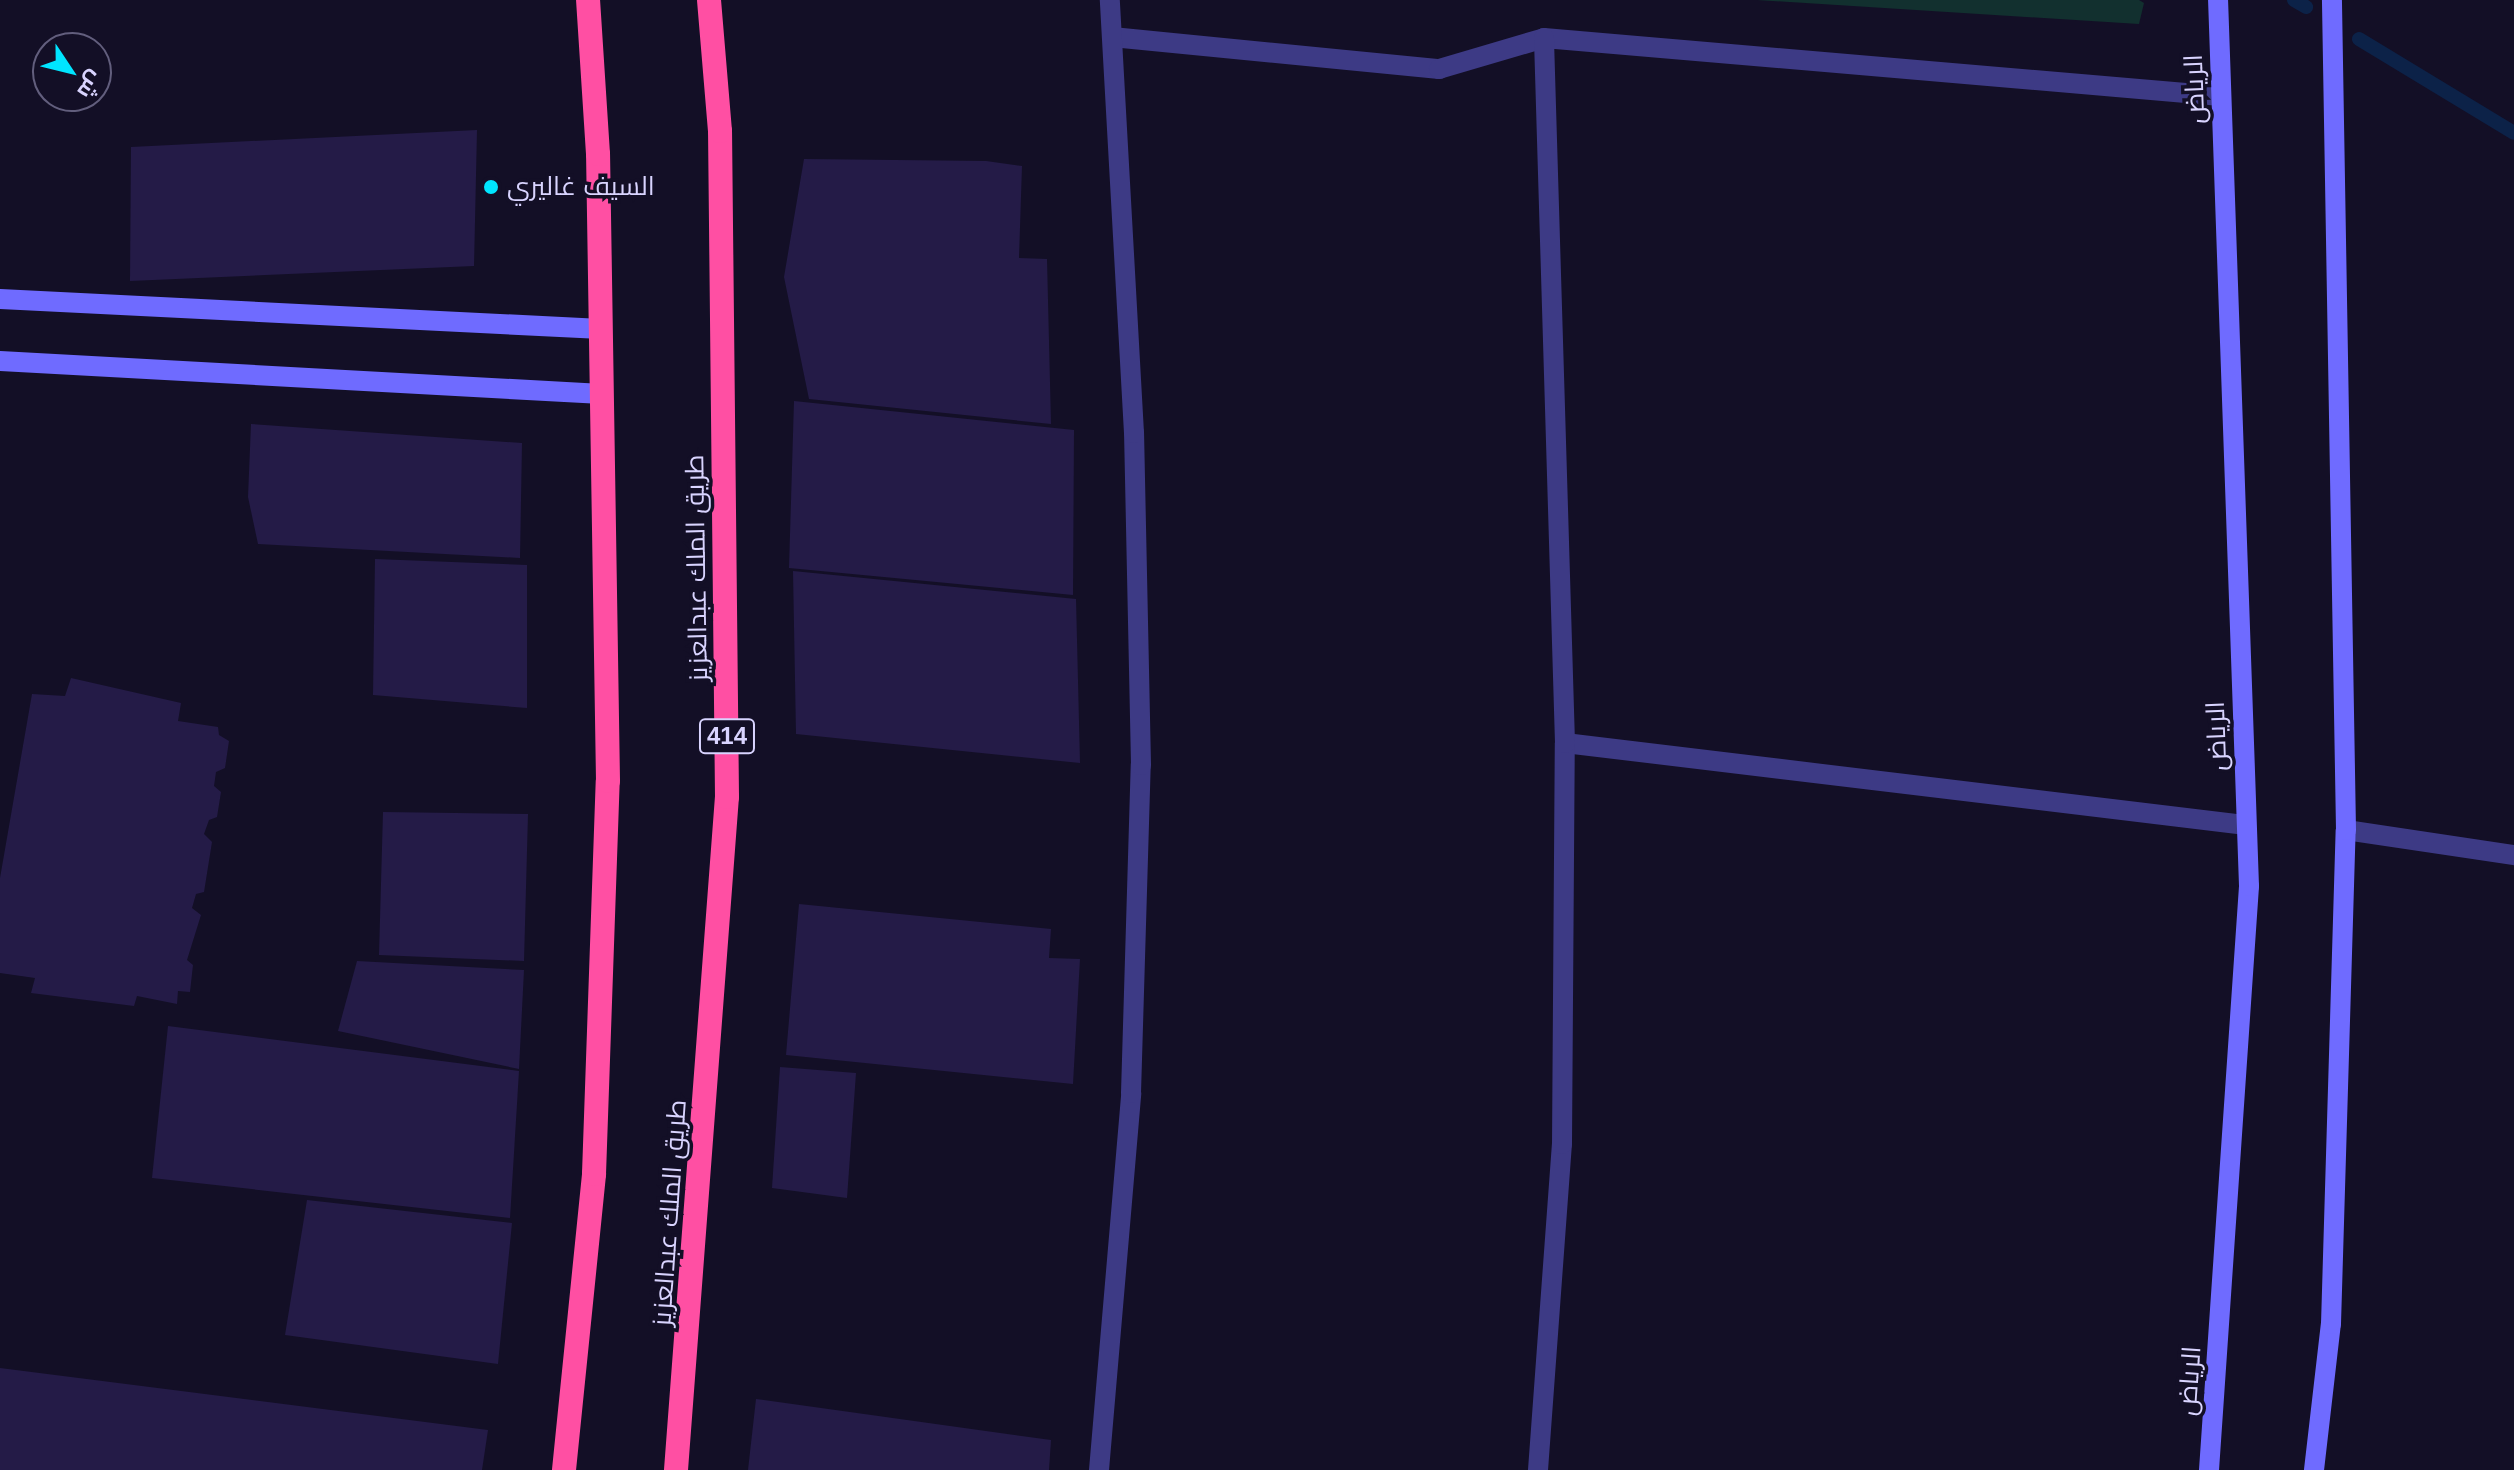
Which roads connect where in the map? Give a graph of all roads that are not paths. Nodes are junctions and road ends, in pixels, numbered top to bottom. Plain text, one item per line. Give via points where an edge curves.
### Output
1 (588, 0) edge
2 (709, 0) edge
3 (1110, 0) edge
4 (2218, 0) edge
5 (2332, 0) edge
6 (1112, 37) junction
7 (1544, 38) junction
8 (2221, 96) junction
9 (0, 299) edge
10 (601, 329) junction
11 (0, 361) edge
12 (602, 394) junction
13 (1565, 743) junction
14 (2246, 825) junction
15 (2346, 830) junction
16 (2514, 855) edge
17 (564, 1470) edge
18 (676, 1470) edge
19 (1099, 1470) edge
20 (1538, 1470) edge
21 (2209, 1470) edge
22 (2314, 1470) edge

1 - 10 highway
2 - 18 highway, طريق الملك عبدالعزيز / 414 via 720,131 727,797
3 - 6 street
4 - 8 street, الرياض
5 - 15 street
6 - 7 street via 1439,69
6 - 19 street via 1134,433 1141,765 1131,1093
7 - 8 street
7 - 13 street
8 - 14 street, الرياض
9 - 10 street
10 - 12 highway
11 - 12 street
12 - 17 highway via 608,781 594,1174
13 - 14 street
13 - 20 street via 1562,1144
14 - 21 street, الرياض via 2249,886
15 - 16 street
15 - 22 street via 2331,1324

